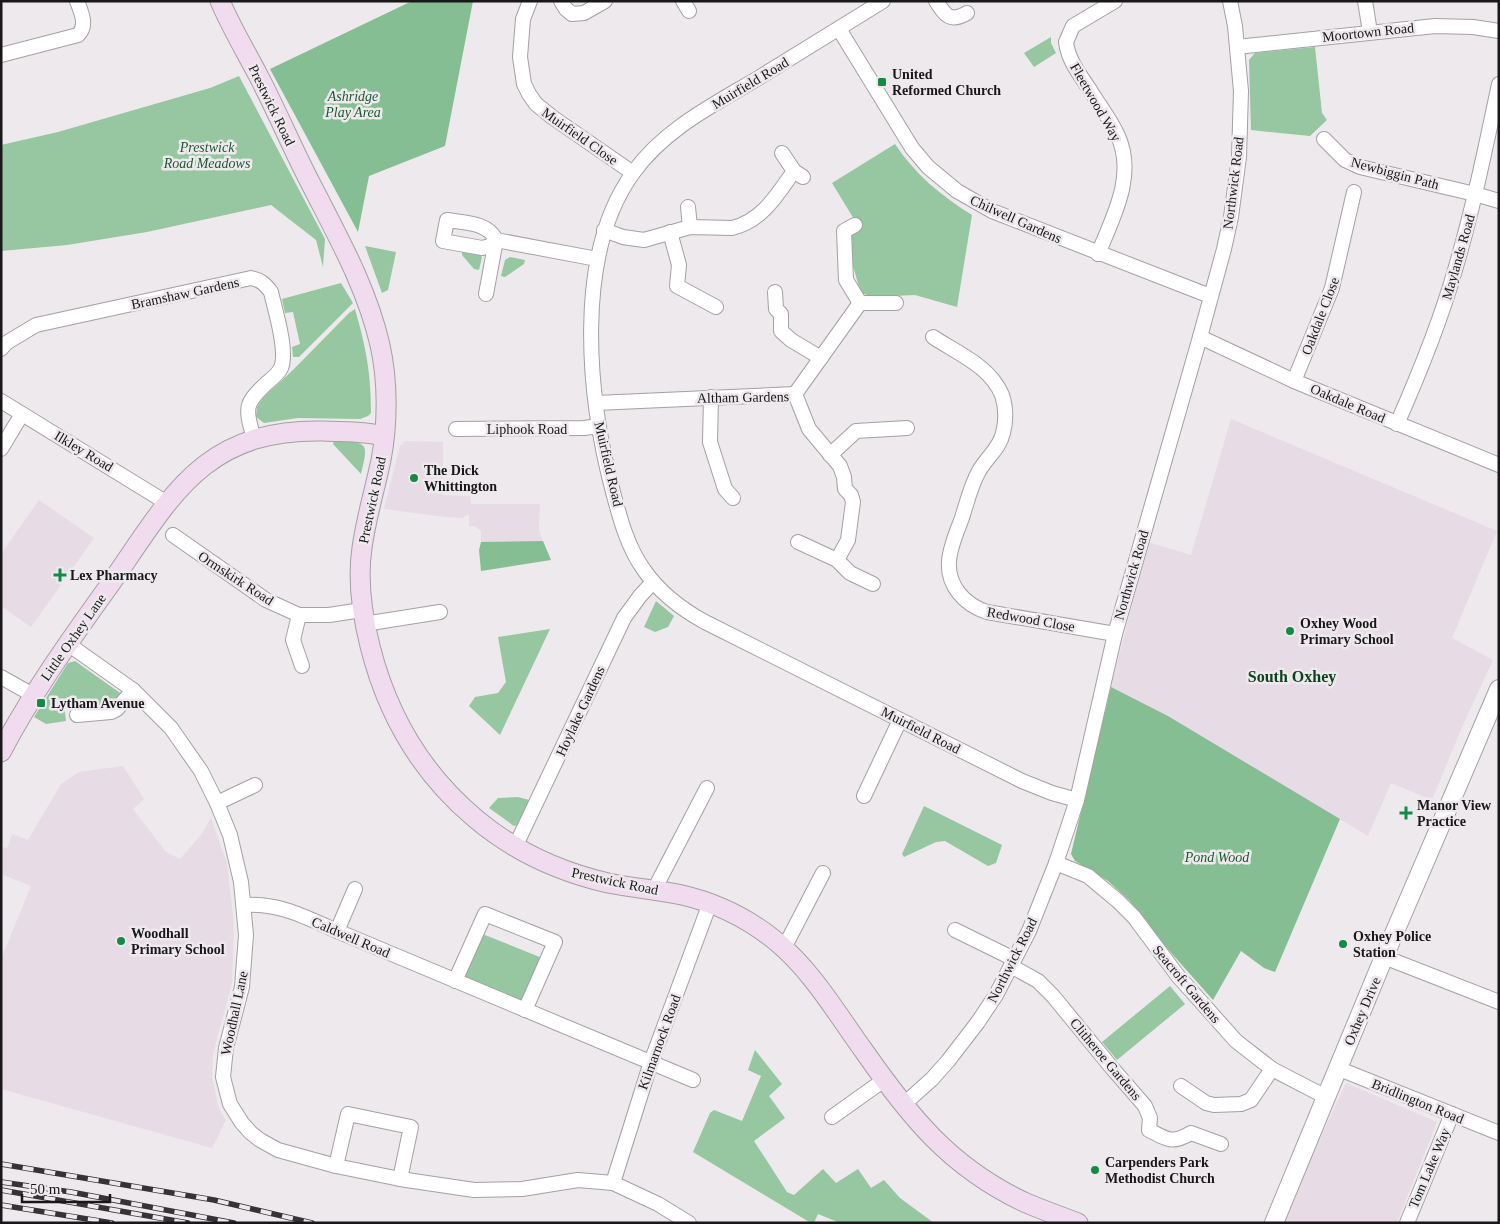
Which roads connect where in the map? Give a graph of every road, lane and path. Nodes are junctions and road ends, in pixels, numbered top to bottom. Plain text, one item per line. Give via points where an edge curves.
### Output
1 (77, 1) edge
2 (220, 1) edge
3 (530, 1) edge
4 (560, 1) edge
5 (605, 1) edge
6 (884, 1) edge
7 (936, 1) edge
8 (1115, 1) edge
9 (1230, 1) edge
10 (1365, 1) edge
11 (967, 13) dead end
12 (838, 29) junction
13 (1499, 31) edge
14 (1370, 32) junction
15 (1237, 48) junction
16 (1, 55) edge
17 (1499, 84) edge
18 (1324, 138) dead end
19 (782, 152) dead end
20 (633, 173) junction
21 (1354, 192) dead end
22 (1475, 194) junction
23 (1499, 201) edge
24 (688, 206) dead end
25 (854, 225) dead end
26 (690, 227) junction
27 (604, 230) junction
28 (670, 232) junction
29 (1098, 254) junction
30 (597, 259) junction
31 (775, 292) dead end
32 (486, 294) dead end
33 (1210, 296) junction
34 (860, 303) junction
35 (896, 303) dead end
36 (716, 307) dead end
37 (933, 337) dead end
38 (1200, 337) junction
39 (1, 348) edge
40 (821, 358) junction
41 (1294, 381) junction
42 (795, 394) junction
43 (711, 397) junction
44 (1, 401) edge
45 (596, 403) junction
46 (22, 414) junction
47 (1397, 424) junction
48 (599, 426) junction
49 (907, 428) dead end
50 (456, 429) dead end
51 (384, 436) junction
52 (254, 439) junction
53 (1, 449) edge
54 (830, 454) junction
55 (1499, 465) edge
56 (733, 498) dead end
57 (167, 502) junction
58 (173, 536) dead end
59 (798, 542) dead end
60 (837, 560) junction
61 (653, 582) junction
62 (873, 584) dead end
63 (440, 612) dead end
64 (299, 615) junction
65 (363, 617) junction
66 (1115, 634) junction
67 (68, 644) junction
68 (302, 666) dead end
69 (1, 677) edge
70 (1499, 689) edge
71 (133, 690) junction
72 (33, 695) junction
73 (77, 715) dead end
74 (900, 720) junction
75 (1492, 722) edge
76 (1, 752) edge
77 (255, 785) dead end
78 (706, 788) dead end
79 (864, 796) dead end
80 (1077, 800) junction
81 (217, 804) junction
82 (516, 846) junction
83 (1056, 863) junction
84 (823, 873) dead end
85 (355, 889) dead end
86 (654, 890) junction
87 (710, 903) junction
88 (244, 905) junction
89 (955, 930) dead end
90 (337, 932) junction
91 (784, 948) junction
92 (1384, 958) junction
93 (1013, 963) junction
94 (455, 981) junction
95 (1499, 1002) edge
96 (525, 1010) junction
97 (651, 1062) junction
98 (1337, 1068) junction
99 (1272, 1069) junction
100 (693, 1080) dead end
101 (884, 1080) junction
102 (1181, 1086) dead end
103 (1326, 1097) junction
104 (903, 1105) junction
105 (1452, 1114) junction
106 (832, 1117) dead end
107 (1499, 1133) edge
108 (1221, 1144) dead end
109 (336, 1166) junction
110 (400, 1179) junction
111 (613, 1183) junction
112 (689, 1223) edge
113 (1078, 1223) edge
114 (1274, 1223) edge
115 (1407, 1223) edge

1 - 16 street via 83,22 82,31 78,34
2 - 51 main road, Prestwick Road via 366,299 379,340 384,371
3 - 20 street, Muirfield Close via 523,19 520,57 524,84 536,104
4 - 5 street via 572,14 584,12
6 - 12 street, Muirfield Road
7 - 11 street via 948,16 957,18
8 - 29 street, Fleetwood Way via 1074,26 1066,42 1070,59 1110,122 1123,150 1123,189
9 - 15 street, Northwick Road
10 - 14 street
12 - 20 street, Muirfield Road via 683,125 650,153
12 - 29 street, Chilwell Gardens via 912,148 928,167 967,198 992,211
13 - 14 street, Moortown Road via 1442,26
14 - 15 street, Moortown Road
15 - 33 street, Northwick Road via 1241,91 1237,175 1224,249
17 - 22 street, Maylands Road
18 - 22 street, Newbiggin Path via 1345,160 1360,167
19 - 26 street via 798,174 765,210 747,224 732,228
20 - 27 street, Muirfield Road via 614,204
21 - 41 street, Oakdale Close via 1332,288
22 - 23 street, Newbiggin Path
22 - 47 street, Maylands Road via 1439,322
24 - 26 street
25 - 34 street via 844,231 846,280
26 - 28 street
27 - 28 street via 644,240
27 - 30 street, Muirfield Road
28 - 36 street via 679,264 677,286
29 - 33 street, Chilwell Gardens
30 - 32 street via 496,240
30 - 45 street, Muirfield Road via 592,311
31 - 40 street via 776,309 781,314 781,331
33 - 38 street, Northwick Road
34 - 35 street
34 - 40 street
37 - 66 street, Redwood Close via 987,372 1002,395 1006,415 1001,439 974,482 951,549 950,572 956,590 968,603 987,612
38 - 41 street, Oakdale Road
38 - 66 street, Northwick Road
39 - 52 street, Bramshaw Gardens via 36,325 251,278 259,280 271,292 284,353 277,374 250,399 247,409
40 - 42 street
41 - 47 street, Oakdale Road
42 - 43 street, Altham Gardens
42 - 54 street, Altham Gardens via 809,429
43 - 45 street, Altham Gardens
43 - 56 street via 710,442 725,489
44 - 46 street, Ilkley Road
45 - 48 street, Muirfield Road
46 - 53 street
46 - 57 street, Ilkley Road
47 - 55 street, Oakdale Road
48 - 50 street, Liphook Road
48 - 61 street, Muirfield Road via 604,460 626,534 631,548
49 - 54 street via 856,431
51 - 52 main road, Little Oxhey Lane via 370,432 310,431
51 - 65 main road, Prestwick Road via 361,553
52 - 57 main road, Little Oxhey Lane via 214,458 192,474
54 - 60 street, Altham Gardens via 840,466 845,488 853,502 848,540
57 - 67 main road, Little Oxhey Lane
58 - 64 street, Ormskirk Road via 266,600
59 - 60 street
60 - 62 street via 850,573
61 - 74 street, Muirfield Road via 690,614
61 - 82 street, Hoylake Gardens via 624,618
63 - 65 street, Ormskirk Road
64 - 65 street, Ormskirk Road
64 - 68 street via 293,640
65 - 82 main road, Prestwick Road via 377,674 389,706 418,756 461,806
66 - 80 street, Northwick Road
67 - 71 street, Woodhall Lane
67 - 72 main road, Little Oxhey Lane
69 - 72 street
70 - 75 street, Oxhey Drive
71 - 73 street via 111,712
71 - 81 street, Woodhall Lane via 184,745
72 - 76 main road, Little Oxhey Lane
74 - 79 street
74 - 80 street, Muirfield Road via 1022,781
75 - 92 street, Oxhey Drive
77 - 81 street
78 - 86 street
80 - 83 street, Northwick Road
81 - 88 street, Woodhall Lane via 237,860
82 - 86 main road, Prestwick Road via 576,874
83 - 93 street, Northwick Road
83 - 99 street, Seacroft Gardens via 1088,876 1118,901 1224,1028
84 - 91 street
85 - 90 street
86 - 87 main road, Prestwick Road
87 - 91 main road, Prestwick Road via 755,925
87 - 97 street, Kilmarnock Road
88 - 90 street, Caldwell Road via 281,907
88 - 109 street, Woodhall Lane via 243,978 224,1061 223,1077 230,1104 242,1123 260,1140 278,1150
89 - 93 street
90 - 94 street, Caldwell Road
91 - 101 main road, Prestwick Road via 817,985
92 - 95 street
92 - 98 street, Oxhey Drive
93 - 104 street, Northwick Road via 961,1045 932,1079
93 - 108 street, Clitheroe Gardens via 1053,996 1145,1106 1150,1118 1149,1130 1170,1140 1191,1134
94 - 96 street, Caldwell Road
94 - 96 street via 486,914 555,942
96 - 97 street, Caldwell Road
97 - 100 street, Caldwell Road
97 - 111 street, Kilmarnock Road
98 - 103 street, Oxhey Drive
98 - 105 street, Bridlington Road
99 - 102 street via 1252,1100 1241,1104 1206,1103
99 - 103 street, Seacroft Gardens
101 - 104 main road, Prestwick Road
101 - 106 street
103 - 114 street, Oxhey Drive
104 - 113 main road, Prestwick Road via 953,1157 987,1181 1024,1202
105 - 107 street, Bridlington Road
105 - 115 street, Tom Lake Way
109 - 110 street, Woodhall Lane
109 - 110 street via 348,1114 411,1127
110 - 111 street, Woodhall Lane via 474,1190 522,1189 578,1180
111 - 112 street, Woodhall Lane

